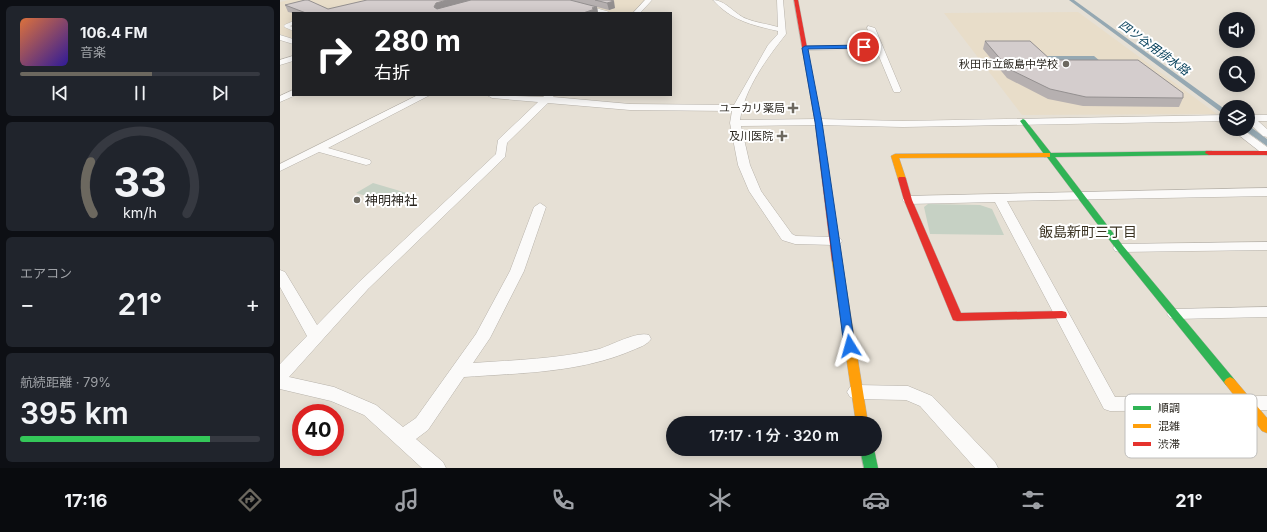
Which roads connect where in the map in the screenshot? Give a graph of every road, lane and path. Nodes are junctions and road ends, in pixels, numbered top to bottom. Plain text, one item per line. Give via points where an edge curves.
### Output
1 (649, 0) edge
2 (716, 0) edge
3 (780, 0) edge
4 (796, 0) edge
5 (586, 7) edge
6 (604, 12) edge
7 (637, 12) edge
8 (292, 23) edge
9 (871, 28) dead end
10 (292, 29) edge
11 (782, 30) junction
12 (280, 37) edge
13 (291, 41) edge
14 (280, 42) edge
15 (879, 47) junction
16 (805, 48) junction
17 (292, 58) edge
18 (280, 63) edge
19 (897, 90) dead end
20 (292, 93) edge
21 (424, 96) edge
22 (510, 96) edge
23 (547, 98) edge
24 (280, 99) edge
25 (737, 108) junction
26 (1255, 118) edge
27 (1267, 118) edge
28 (1219, 119) edge
29 (1023, 121) junction
30 (818, 122) junction
31 (735, 123) junction
32 (1255, 123) edge
33 (1266, 132) edge
34 (1245, 136) edge
35 (319, 149) junction
36 (1267, 153) edge
37 (1050, 155) junction
38 (366, 162) dead end
39 (280, 168) edge
40 (1267, 192) edge
41 (1081, 195) junction
42 (999, 198) junction
43 (908, 200) junction
44 (540, 208) dead end
45 (835, 241) junction
46 (1267, 246) edge
47 (1120, 248) junction
48 (280, 275) edge
49 (1267, 312) edge
50 (1062, 314) junction
51 (1175, 314) junction
52 (315, 337) junction
53 (643, 339) dead end
54 (459, 372) junction
55 (280, 375) edge
56 (280, 382) edge
57 (856, 392) junction
58 (1241, 394) edge
59 (1267, 403) edge
60 (1125, 404) edge
61 (1257, 404) edge
62 (1257, 414) edge
63 (861, 416) edge
64 (1267, 426) edge
65 (403, 438) junction
66 (868, 456) edge
67 (436, 468) edge
68 (871, 468) edge
69 (988, 468) edge

1 - 7 street
2 - 11 street via 745,21
3 - 11 street
4 - 16 street
5 - 6 lane
8 - 10 lane via 286,26
9 - 15 street
11 - 25 street
12 - 13 street
13 - 14 street
15 - 16 street
15 - 19 street
16 - 30 street
17 - 18 street
20 - 24 street
21 - 35 street
22 - 23 street
23 - 25 street via 630,107
23 - 52 street via 502,142 500,155 363,286
25 - 31 street
26 - 27 street
28 - 29 street
29 - 30 street via 903,124
29 - 37 street
30 - 31 street
30 - 45 street
31 - 45 street via 744,165 755,191 787,236 795,240
32 - 33 street
34 - 36 street
35 - 38 street
35 - 39 street
36 - 37 street
37 - 41 street
37 - 43 street via 895,156
40 - 41 street
41 - 42 street
41 - 47 street
42 - 43 street
42 - 50 street
43 - 50 street via 957,317
44 - 54 street via 517,271 482,338
45 - 57 street
46 - 47 street
47 - 51 street
48 - 52 street
49 - 51 street
50 - 60 street via 1110,404
51 - 58 street
52 - 55 street
53 - 54 street via 580,361
54 - 65 street via 422,424
56 - 65 street via 334,394 370,410
57 - 63 street
57 - 69 street via 908,393 926,401
59 - 61 street
62 - 64 street
65 - 67 street
66 - 68 street

